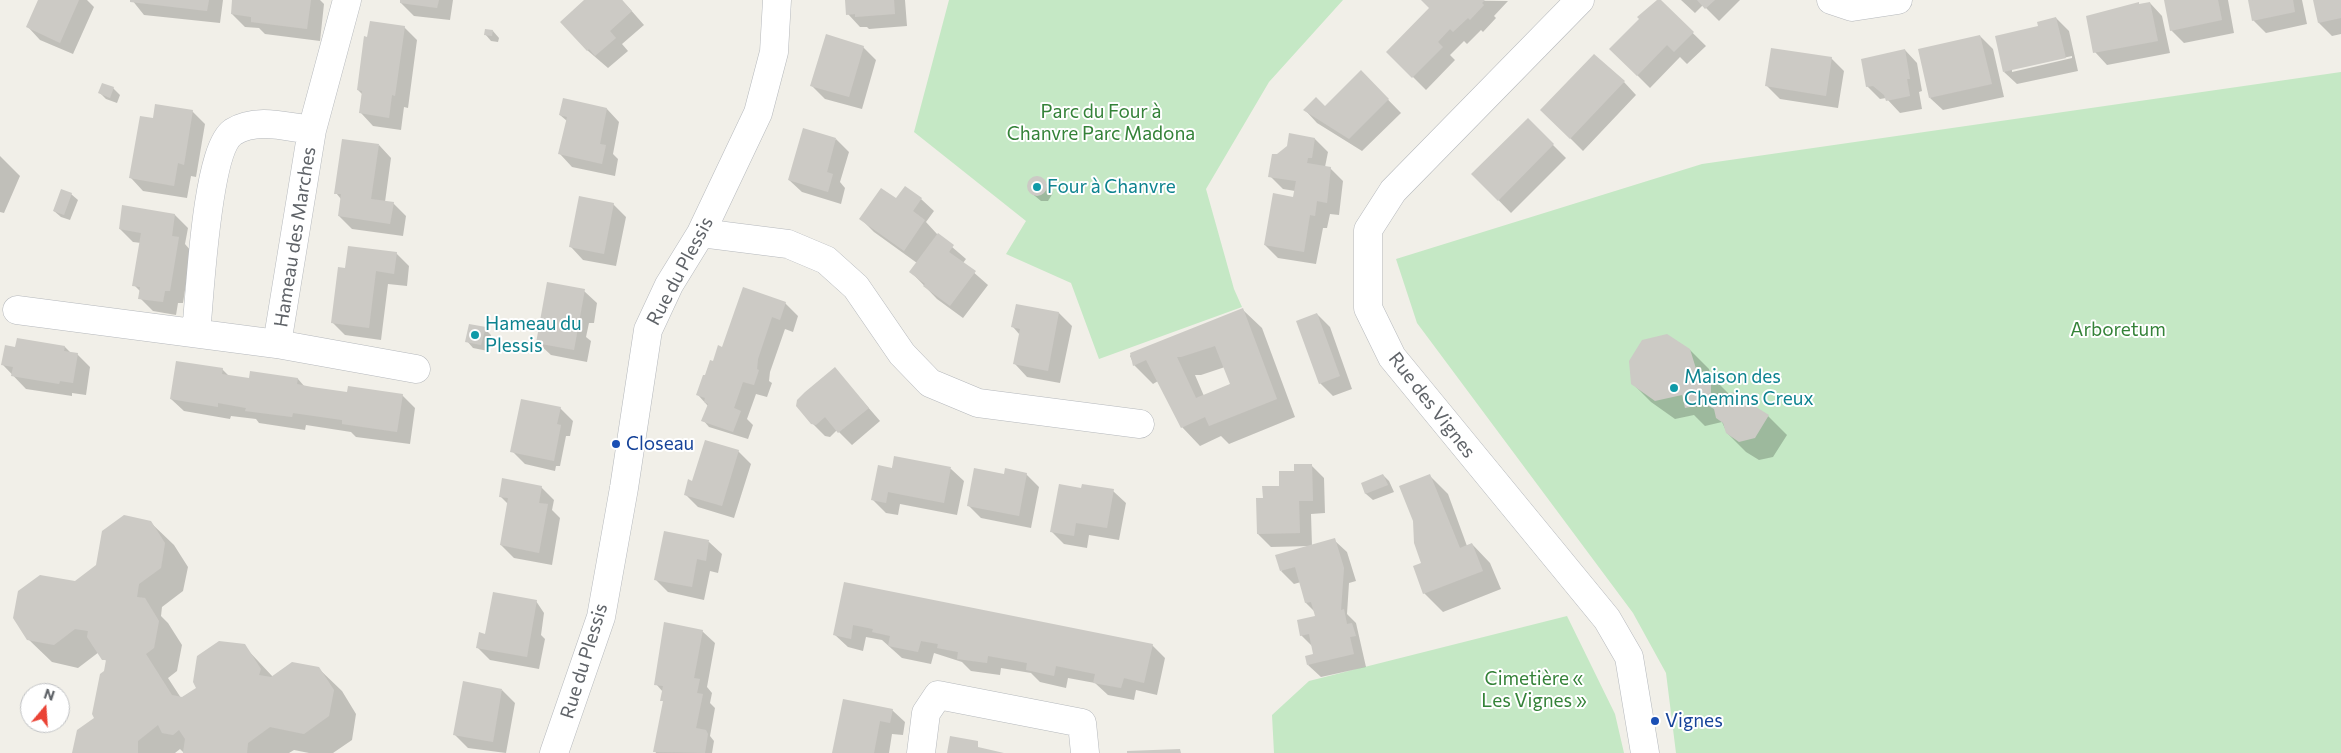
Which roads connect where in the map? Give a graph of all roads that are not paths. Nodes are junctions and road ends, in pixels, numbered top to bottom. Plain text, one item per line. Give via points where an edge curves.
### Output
1 (347, 0) edge
2 (777, 0) edge
3 (1580, 0) edge
4 (1831, 0) edge
5 (1898, 0) edge
6 (312, 130) junction
7 (701, 233) junction
8 (17, 310) dead end
9 (196, 333) junction
10 (277, 344) junction
11 (416, 369) dead end
12 (1140, 424) dead end
13 (554, 753) edge
14 (921, 753) edge
15 (1085, 753) edge
16 (1645, 753) edge

1 - 6 street, Hameau des Marches
2 - 7 street, Rue du Plessis via 774,52 758,113
3 - 16 street, Rue des Vignes via 1393,191 1368,230 1368,308 1392,358 1606,619 1629,657
4 - 5 street via 1852,7
6 - 9 street, Hameau des Marches via 258,123 233,132 221,148 211,183
6 - 10 street, Hameau des Marches
7 - 12 street via 788,244 826,260 856,287 902,354 930,383 978,403
7 - 13 street, Rue du Plessis via 669,285 648,330 601,617
8 - 9 street, Hameau des Marches
9 - 10 street, Hameau des Marches
10 - 11 street, Hameau des Marches
14 - 15 street via 926,713 938,695 1082,722

